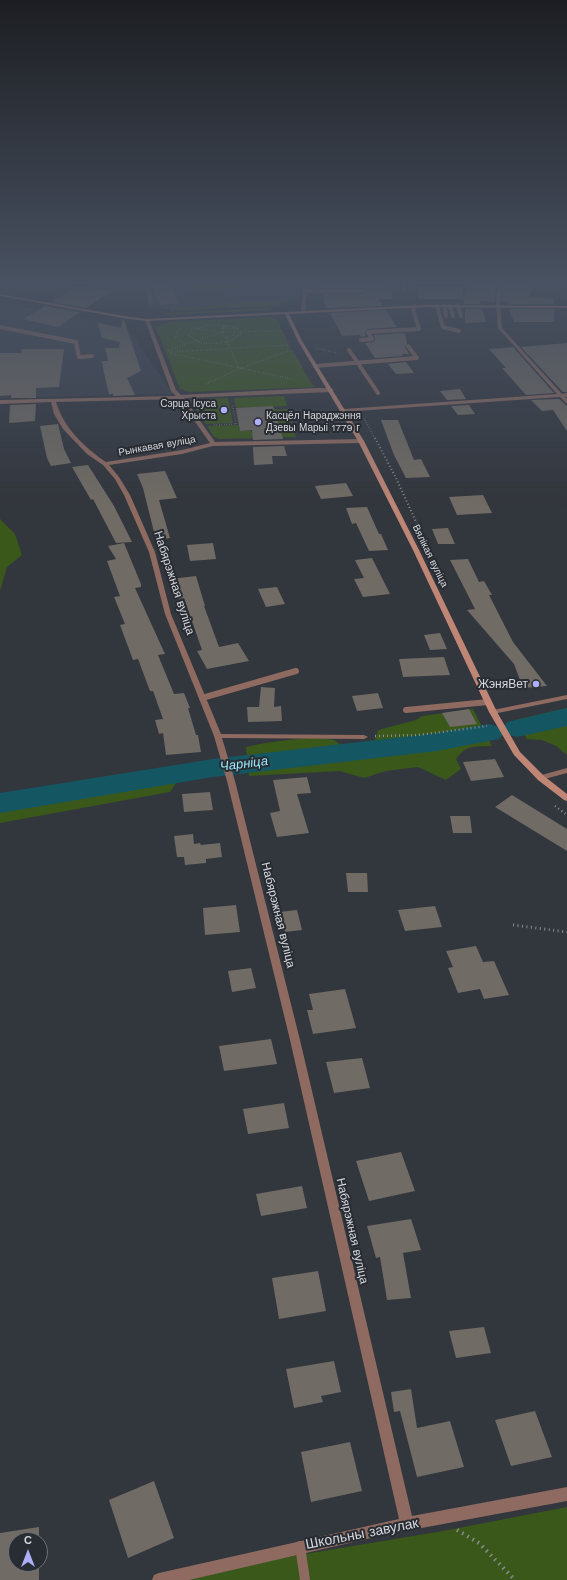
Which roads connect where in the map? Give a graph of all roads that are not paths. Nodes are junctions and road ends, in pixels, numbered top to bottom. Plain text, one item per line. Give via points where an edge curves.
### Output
1 (161, 358) edge
2 (310, 358) edge
3 (354, 358) edge
4 (417, 358) edge
5 (528, 358) edge
6 (358, 363) junction
7 (315, 366) junction
8 (331, 390) junction
9 (378, 393) dead end
10 (564, 395) edge
11 (180, 396) junction
12 (53, 400) junction
13 (0, 402) edge
14 (567, 402) edge
15 (344, 411) junction
16 (361, 441) junction
17 (213, 444) junction
18 (105, 464) junction
19 (296, 671) dead end
20 (567, 697) edge
21 (202, 698) junction
22 (488, 702) junction
23 (406, 710) dead end
24 (493, 712) junction
25 (218, 736) junction
26 (364, 737) road end
27 (567, 770) edge
28 (540, 778) junction
29 (567, 798) edge
30 (567, 1494) edge
31 (407, 1524) junction
32 (300, 1546) junction
33 (158, 1580) edge
34 (305, 1580) edge

1 - 11 street, Рынкавая вуліца via 174,391
2 - 7 main road, Вялікая вуліца
3 - 6 lane
4 - 6 lane
5 - 10 street
6 - 7 lane
6 - 9 lane
7 - 8 main road, Вялікая вуліца
8 - 11 street
8 - 15 main road, Вялікая вуліца
10 - 14 street
10 - 15 street
11 - 12 street
11 - 17 street, Рынкавая вуліца
12 - 13 street
12 - 18 street, Набярэжная вуліца via 65,428 89,453
15 - 16 main road, Вялікая вуліца
16 - 17 street, Рынкавая вуліца
16 - 22 main road, Вялікая вуліца
17 - 18 street, Рынкавая вуліца via 182,452
18 - 21 street, Набярэжная вуліца via 127,495 152,552 168,614
19 - 21 lane
20 - 24 street
21 - 25 street, Набярэжная вуліца
22 - 23 lane
22 - 24 main road, Вялікая вуліца
24 - 28 main road, Вялікая вуліца via 517,753
25 - 26 street
25 - 31 street, Набярэжная вуліца via 295,1040
27 - 28 street
28 - 29 main road, Вялікая вуліца
30 - 31 street, Школьны завулак
31 - 32 street, Школьны завулак
32 - 33 street, Школьны завулак
32 - 34 lane

